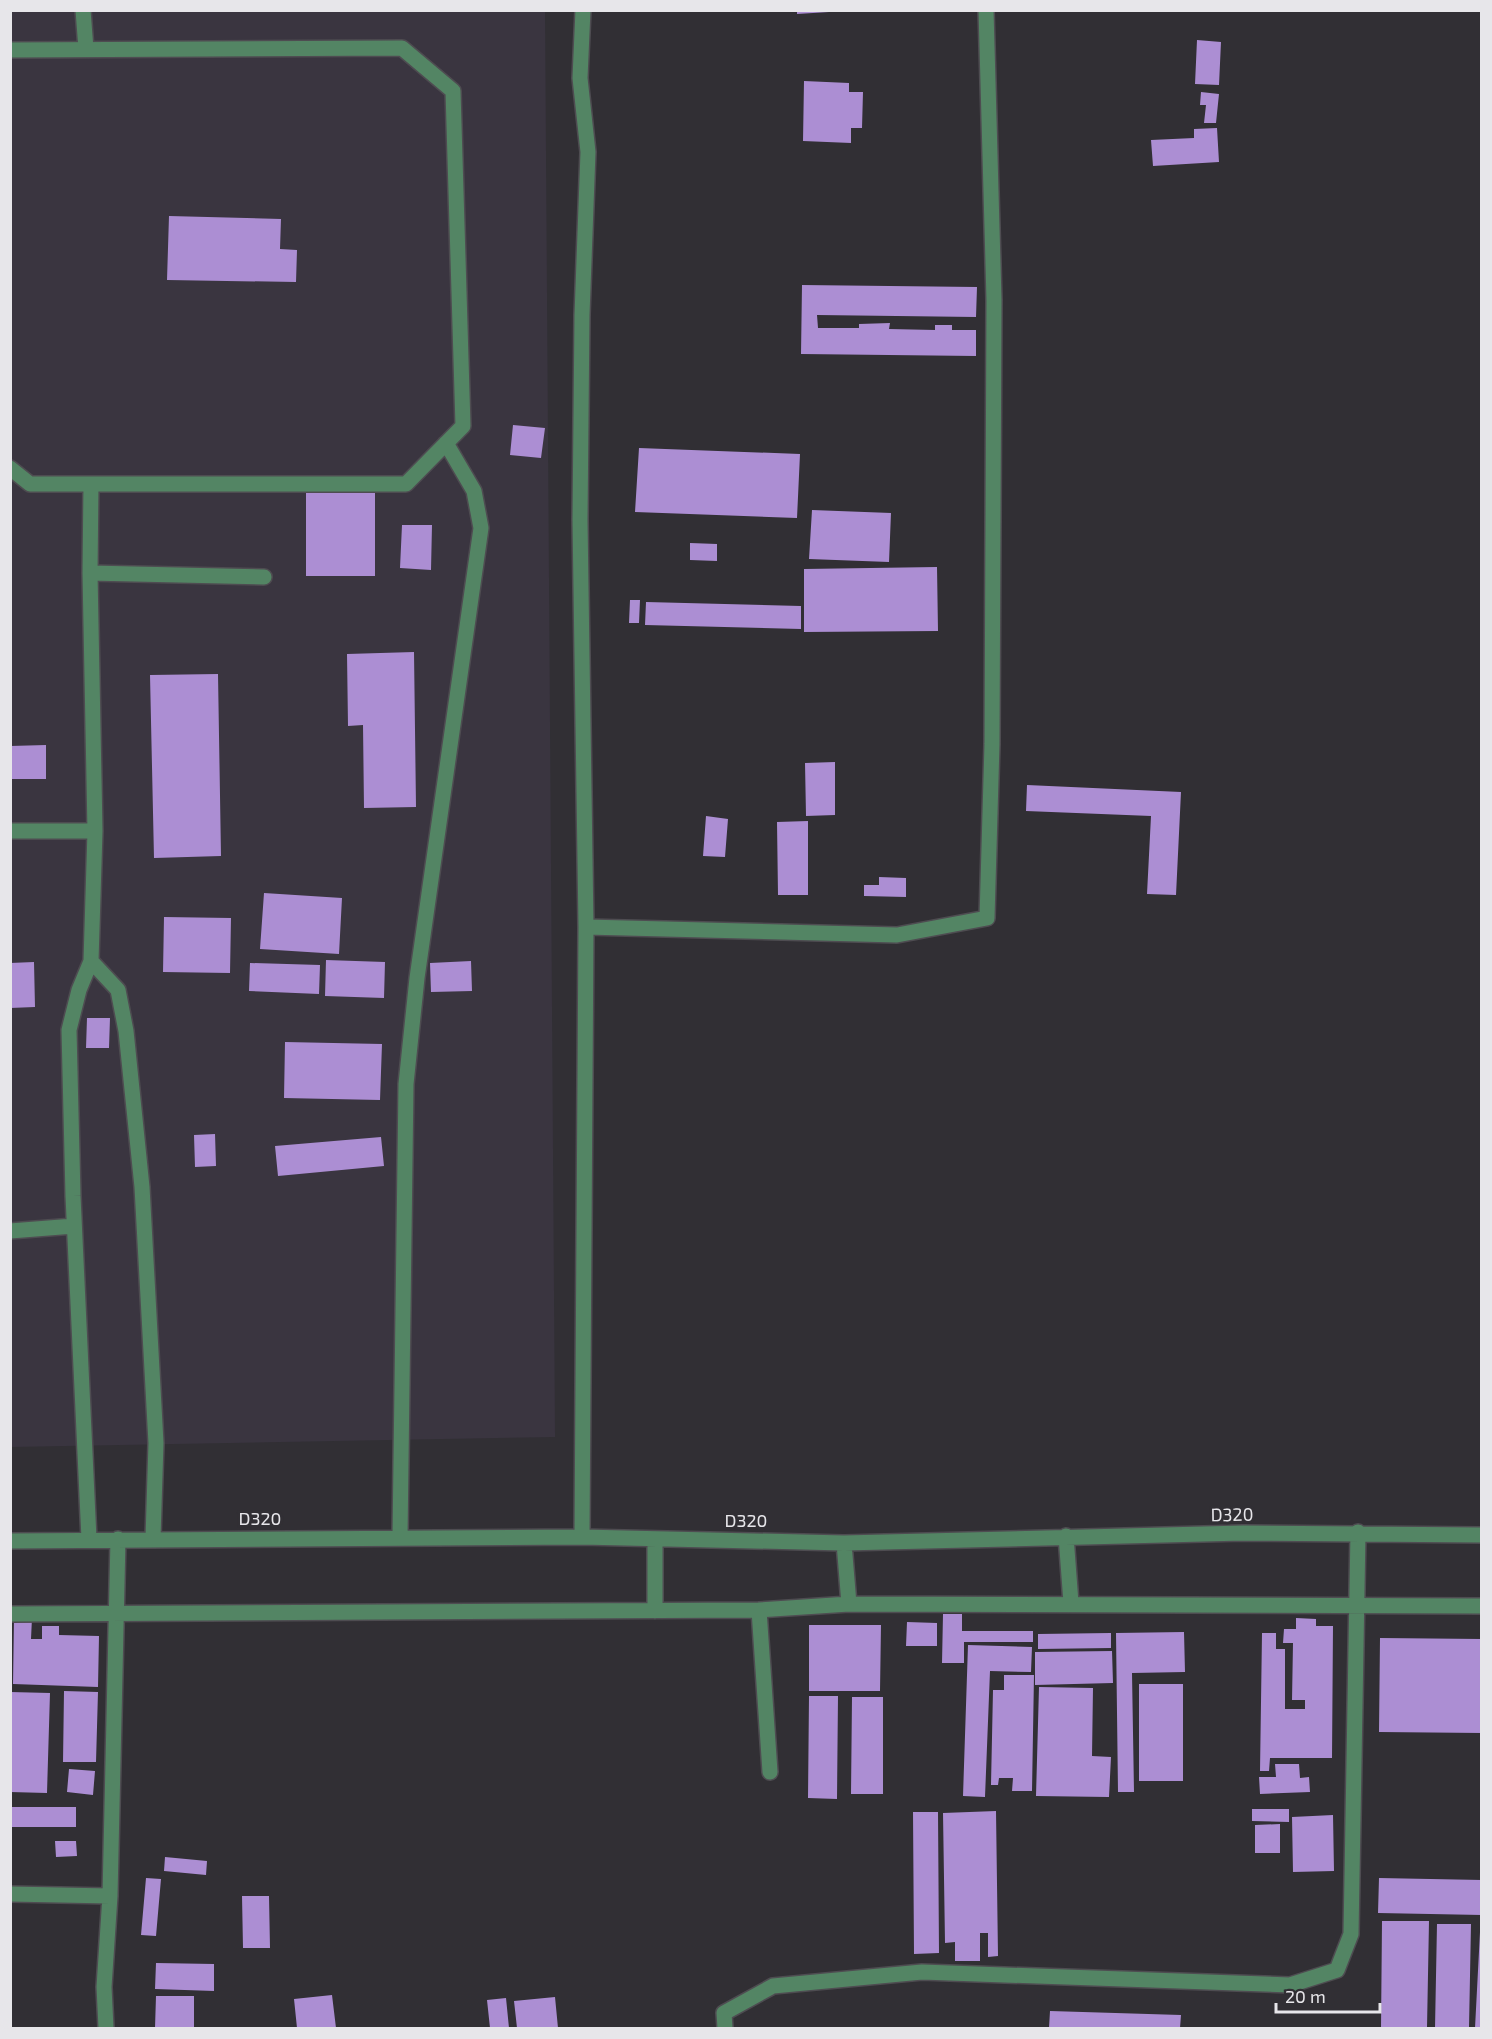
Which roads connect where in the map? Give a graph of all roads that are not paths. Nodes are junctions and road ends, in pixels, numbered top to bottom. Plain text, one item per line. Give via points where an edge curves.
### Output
1 (83, 10) edge
2 (582, 10) edge
3 (986, 10) edge
4 (10, 50) edge
5 (86, 50) junction
6 (446, 444) junction
7 (10, 468) edge
8 (91, 484) junction
9 (90, 573) junction
10 (264, 577) dead end
11 (10, 831) edge
12 (95, 831) junction
13 (586, 927) junction
14 (91, 961) junction
15 (74, 1226) junction
16 (10, 1231) edge
17 (1358, 1532) junction
18 (1482, 1535) edge
19 (1066, 1536) junction
20 (400, 1537) junction
21 (582, 1537) junction
22 (153, 1538) junction
23 (89, 1539) junction
24 (118, 1539) junction
25 (655, 1539) junction
26 (10, 1541) edge
27 (844, 1543) junction
28 (1071, 1603) junction
29 (849, 1604) junction
30 (1356, 1605) junction
31 (1482, 1606) edge
32 (759, 1610) junction
33 (655, 1611) junction
34 (115, 1612) junction
35 (10, 1614) edge
36 (770, 1772) dead end
37 (10, 1894) edge
38 (110, 1896) junction
39 (106, 2028) edge
40 (725, 2028) edge

1 - 5 street
2 - 13 street via 580,78 588,152 580,508
3 - 13 street via 994,300 987,918 897,935
4 - 5 street
5 - 6 street via 402,48 453,91 463,426
6 - 8 street via 406,484
6 - 20 street via 474,491 481,528 417,978 406,1084
7 - 8 street via 30,484
8 - 9 street
9 - 10 street
9 - 12 street
11 - 12 street
12 - 14 street
13 - 21 street
14 - 15 street via 69,1029
14 - 22 street via 118,990 127,1042 142,1187 156,1443
15 - 16 street
15 - 23 street
17 - 18 street, D320 / D320
17 - 19 street, D320 / D320
17 - 30 street
19 - 27 street, D320 / D320
19 - 28 street
20 - 21 street, D320 / D320
20 - 22 street, D320 / D320
21 - 25 street, D320 / D320
22 - 24 street, D320 / D320
23 - 24 street, D320 / D320
23 - 26 street, D320 / D320
24 - 34 street
25 - 27 street, D320 / D320
25 - 33 street
27 - 29 street
28 - 29 street
28 - 30 street
29 - 32 street
30 - 31 street
30 - 40 street via 1351,1934 1337,1970 1290,1985 922,1972 871,1976 773,1986 724,2013
32 - 33 street
32 - 36 street
33 - 34 street
34 - 35 street
34 - 38 street
37 - 38 street
38 - 39 street via 104,1987

